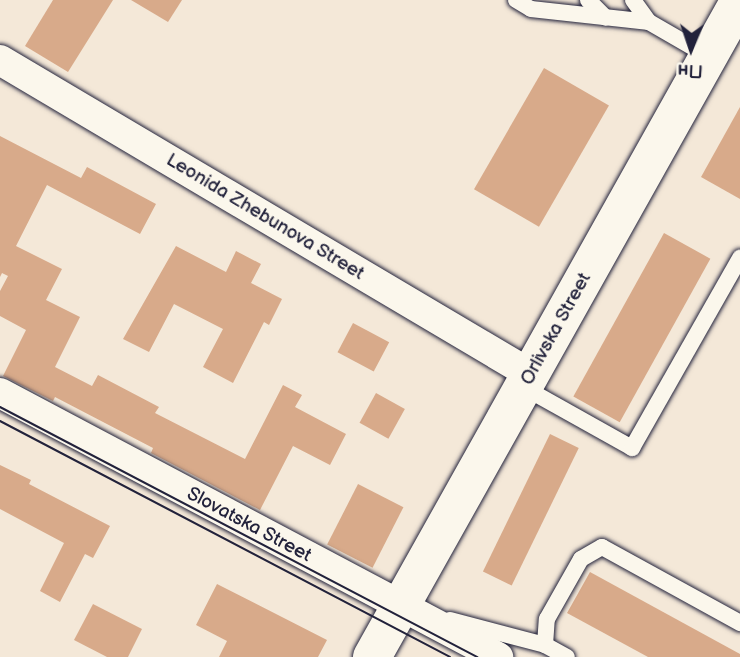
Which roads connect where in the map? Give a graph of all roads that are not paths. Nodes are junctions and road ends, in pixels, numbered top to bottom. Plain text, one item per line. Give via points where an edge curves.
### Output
1 (516, 0) edge
2 (588, 0) edge
3 (633, 0) edge
4 (740, 0) edge
5 (606, 18) junction
6 (649, 22) junction
7 (708, 56) junction
8 (0, 60) edge
9 (740, 257) edge
10 (527, 381) junction
11 (0, 393) edge
12 (401, 606) junction
13 (740, 623) edge
14 (545, 645) junction
15 (372, 657) edge
16 (498, 657) edge
17 (567, 657) edge

1 - 5 lane via 531,9
2 - 5 lane
3 - 6 lane
4 - 7 street, Orlivska Street
5 - 6 lane
6 - 7 lane
7 - 10 street, Orlivska Street
8 - 10 street, Leonida Zhebunova Street
9 - 10 lane via 632,448
10 - 12 street, Orlivska Street
11 - 12 street, Slovatska Street
12 - 14 lane
12 - 15 street, Orlivska Street
12 - 16 street, Slovatska Street
13 - 14 lane via 602,547 581,559 547,620
14 - 17 lane

